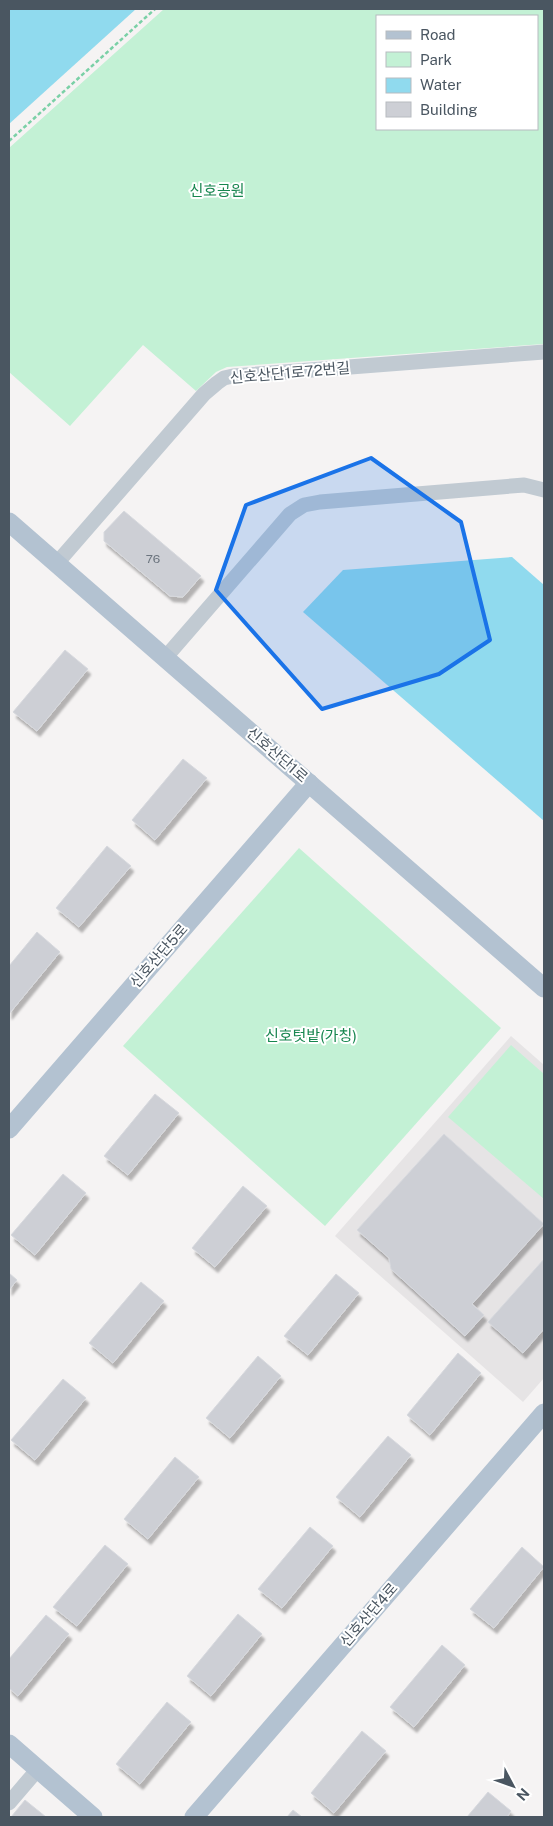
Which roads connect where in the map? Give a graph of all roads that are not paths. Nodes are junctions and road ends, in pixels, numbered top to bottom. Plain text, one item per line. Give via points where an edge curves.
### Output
1 (544, 352) edge
2 (544, 490) edge
3 (9, 522) edge
4 (57, 564) junction
5 (165, 658) junction
6 (309, 783) junction
7 (544, 988) edge
8 (9, 1129) edge
9 (544, 1412) edge
10 (9, 1744) edge
11 (38, 1769) junction
12 (9, 1803) edge
13 (93, 1817) edge
14 (194, 1817) edge

1 - 4 street, 신호산단1로72번길 via 224,378 204,394
2 - 5 street via 524,485 304,505 290,514
3 - 4 main road, 신호산단1로
4 - 5 main road, 신호산단1로
5 - 6 main road, 신호산단1로
6 - 7 main road, 신호산단1로
6 - 8 main road, 신호산단5로
9 - 14 main road, 신호산단4로
10 - 11 main road
11 - 12 street
11 - 13 main road

